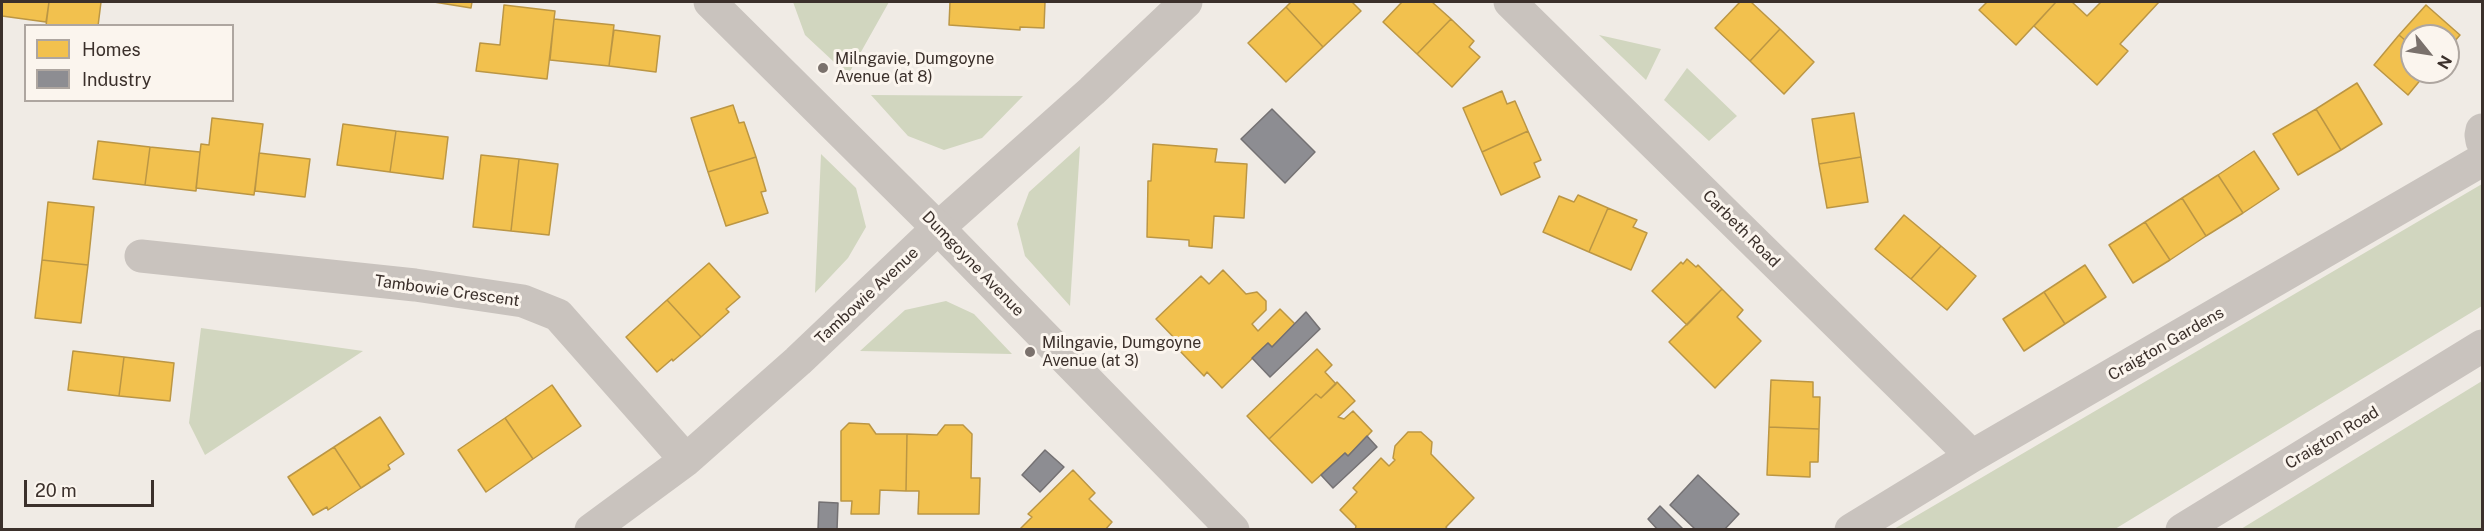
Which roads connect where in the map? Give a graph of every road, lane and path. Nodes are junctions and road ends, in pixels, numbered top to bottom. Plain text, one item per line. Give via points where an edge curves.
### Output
1 (711, 2) edge
2 (1186, 2) edge
3 (1510, 2) edge
4 (2482, 130) edge
5 (2482, 141) edge
6 (2482, 160) edge
7 (938, 228) junction
8 (141, 256) dead end
9 (2482, 345) edge
10 (1972, 456) junction
11 (686, 460) junction
12 (591, 530) edge
13 (1233, 530) edge
14 (1851, 530) edge
15 (2182, 530) edge

1 - 7 street, Dumgoyne Avenue
2 - 7 street, Tambowie Avenue
3 - 10 street, Carbeth Road
4 - 5 street
6 - 10 street, Craigton Gardens
7 - 11 street, Tambowie Avenue via 798,361
7 - 13 street, Dumgoyne Avenue
8 - 11 street, Tambowie Crescent via 414,285 523,301 558,315
9 - 15 street, Craigton Road
10 - 14 street, Craigton Gardens
11 - 12 street, Tambowie Avenue

